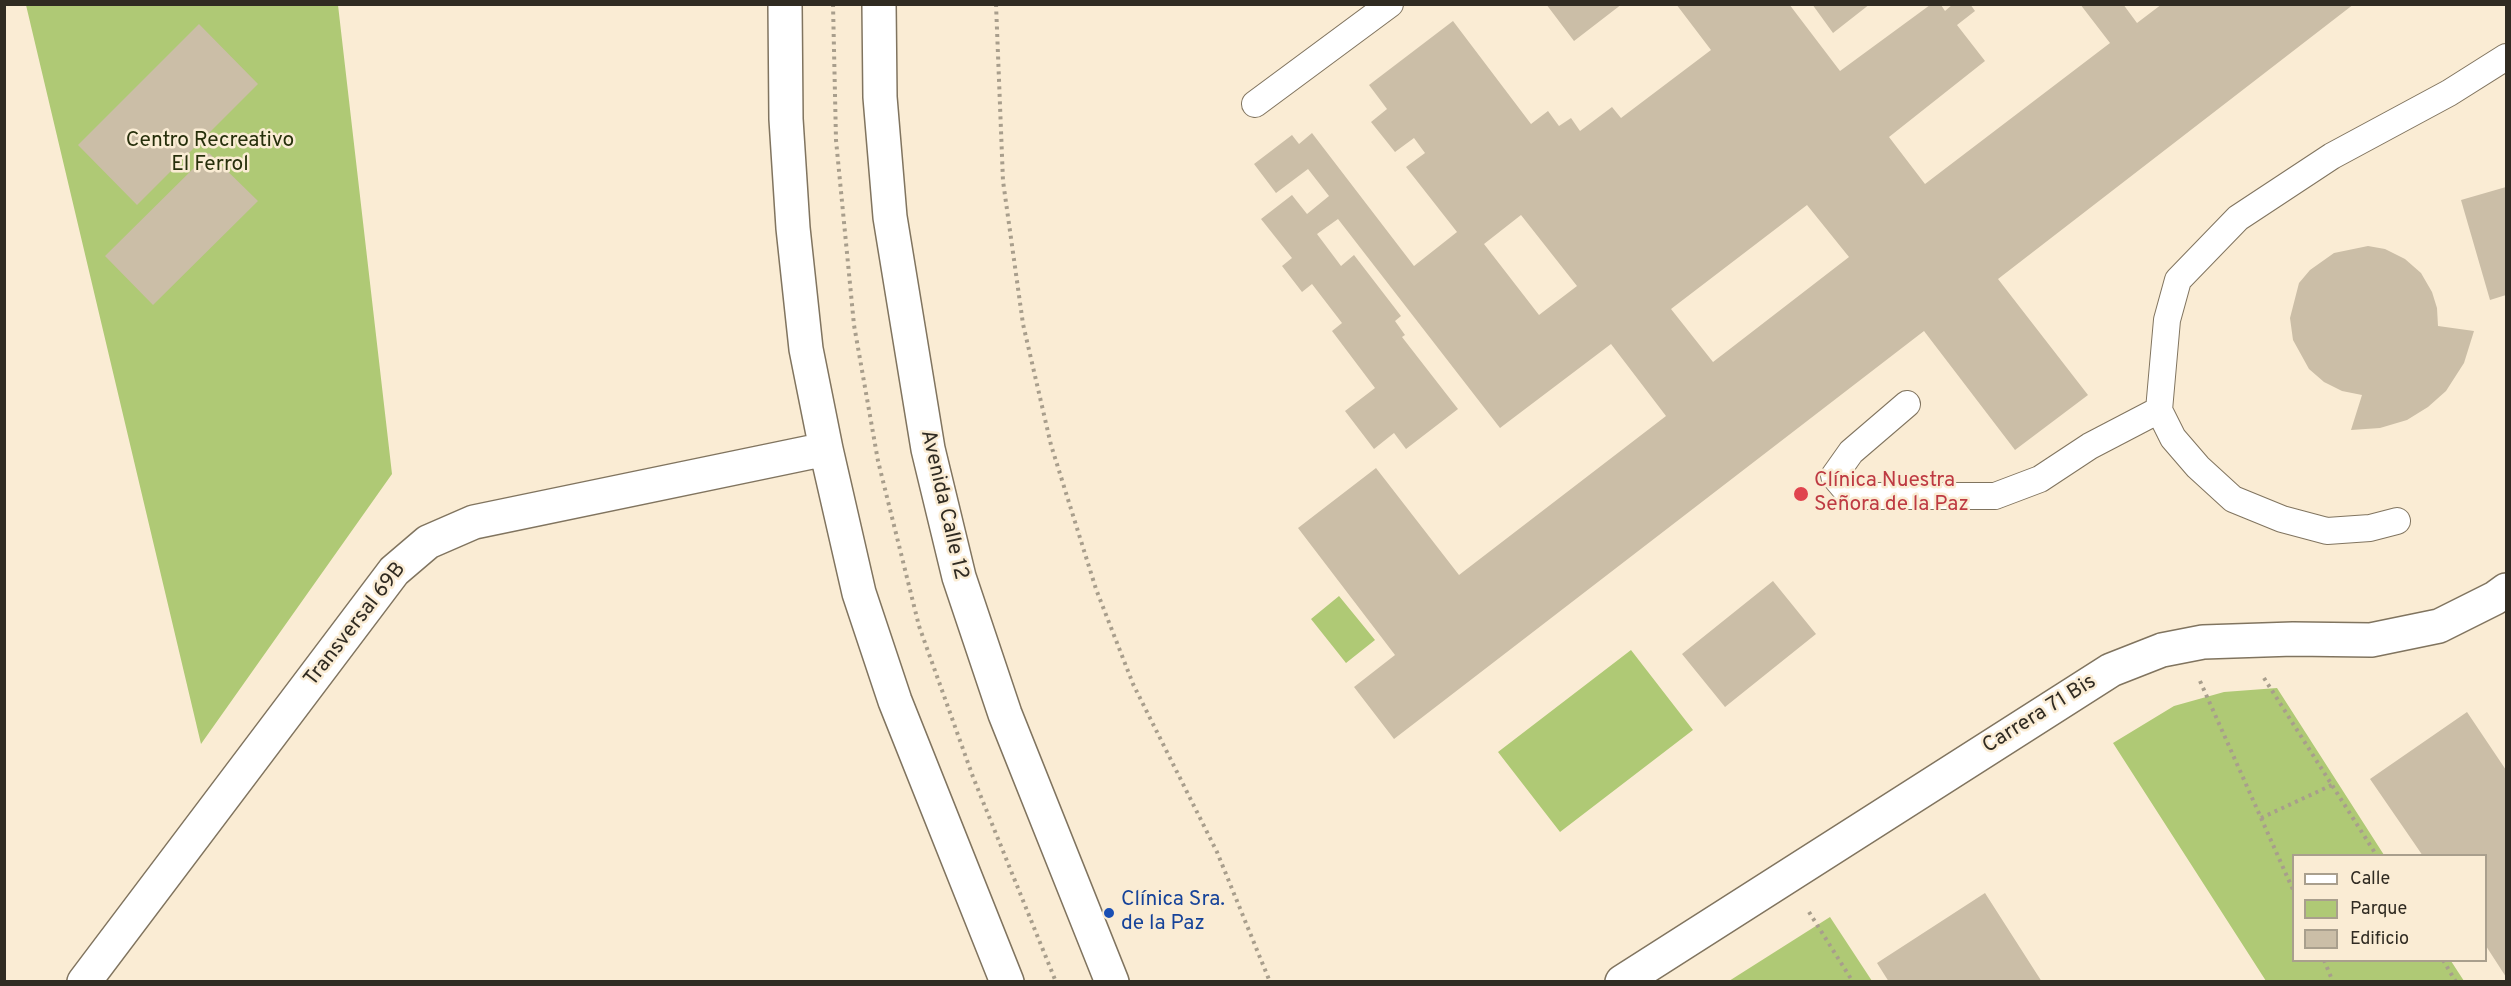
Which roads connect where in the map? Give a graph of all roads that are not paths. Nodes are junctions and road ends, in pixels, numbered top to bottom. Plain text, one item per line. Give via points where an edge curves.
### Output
1 (785, 4) edge
2 (879, 4) edge
3 (1390, 4) edge
4 (2506, 57) edge
5 (1255, 104) dead end
6 (1907, 404) dead end
7 (2159, 410) junction
8 (826, 449) junction
9 (2397, 521) dead end
10 (2506, 590) edge
11 (84, 981) edge
12 (1007, 981) edge
13 (1112, 981) edge
14 (1622, 981) edge

1 - 8 main road via 786,119 793,228 806,349
2 - 13 main road, Avenida Calle 12 via 880,97 890,217 928,448 954,556 1005,714
3 - 5 lane
4 - 7 lane via 2449,93 2332,156 2238,218 2178,280 2167,320
6 - 7 lane via 1851,452 1834,476 1851,496 1995,496 2040,479
7 - 9 lane via 2173,438 2233,499 2326,531 2370,528
8 - 11 main road, Transversal 69B via 474,522 428,542 394,571
8 - 12 main road via 859,593 895,701
10 - 14 main road, Carrera 71 Bis via 2439,626 2371,640 2203,642 2162,650 2111,670

